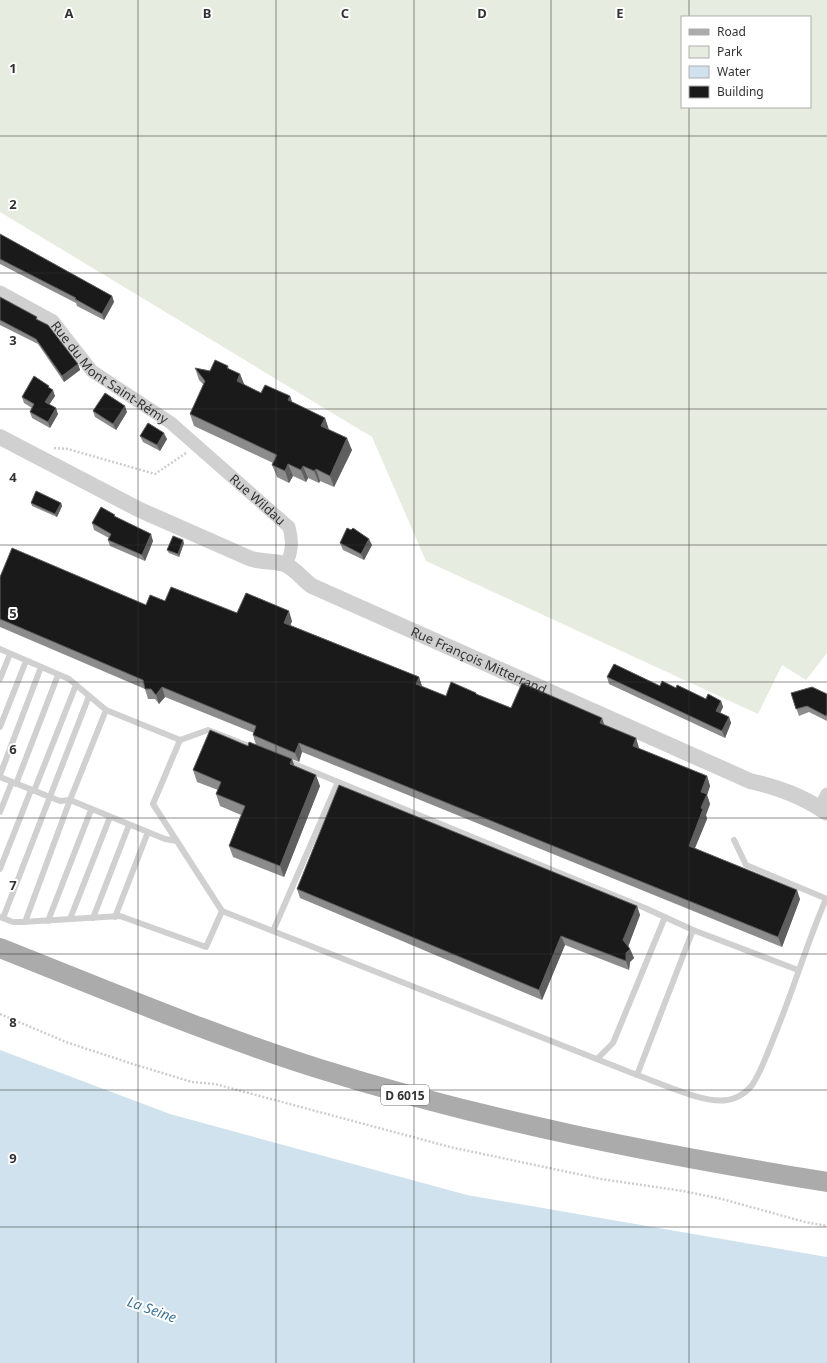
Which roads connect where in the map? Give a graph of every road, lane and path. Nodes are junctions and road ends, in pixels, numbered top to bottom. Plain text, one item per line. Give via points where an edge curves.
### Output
1 (0, 292) edge
2 (0, 437) edge
3 (197, 446) junction
4 (49, 447) dead end
5 (286, 565) junction
6 (0, 649) edge
7 (10, 654) junction
8 (26, 661) junction
9 (41, 667) junction
10 (58, 674) junction
11 (0, 679) edge
12 (76, 685) junction
13 (89, 696) junction
14 (106, 710) junction
15 (0, 727) edge
16 (180, 740) junction
17 (260, 750) edge
18 (278, 757) edge
19 (0, 776) edge
20 (338, 782) junction
21 (14, 783) junction
22 (32, 790) junction
23 (50, 798) junction
24 (70, 800) junction
25 (825, 805) edge
26 (91, 810) junction
27 (0, 812) edge
28 (110, 817) junction
29 (129, 825) junction
30 (148, 832) junction
31 (177, 840) junction
32 (734, 840) dead end
33 (0, 869) edge
34 (827, 899) edge
35 (222, 910) junction
36 (115, 917) junction
37 (665, 917) junction
38 (2, 918) edge
39 (93, 918) junction
40 (70, 919) junction
41 (48, 921) junction
42 (25, 922) junction
43 (693, 930) junction
44 (273, 931) junction
45 (0, 948) edge
46 (798, 970) junction
47 (0, 1014) edge
48 (597, 1059) junction
49 (637, 1075) junction
50 (827, 1182) edge
51 (827, 1226) edge

1 - 3 street, Rue du Mont Saint-Rémy via 53,321 92,371 172,423
2 - 5 street, Rue François Mitterrand via 140,510 259,562 273,561
3 - 4 path via 155,474 68,449
3 - 5 street, Rue Wildau via 289,527 292,549
5 - 25 street, Rue François Mitterrand via 312,586 744,778
6 - 7 lane
7 - 8 lane
7 - 11 lane
8 - 9 lane
8 - 15 lane
9 - 10 lane
9 - 19 lane
10 - 12 lane
10 - 21 lane
12 - 13 lane
12 - 22 lane
13 - 14 lane
13 - 23 lane
14 - 16 lane
14 - 24 lane
16 - 17 lane via 208,730
16 - 31 lane via 153,804
18 - 20 lane
19 - 21 lane
20 - 37 lane
20 - 44 lane
21 - 22 lane
21 - 27 lane
22 - 23 lane
22 - 33 lane
23 - 24 lane
23 - 38 lane
24 - 26 lane
24 - 42 lane
26 - 28 lane
26 - 41 lane
28 - 29 lane
28 - 40 lane
29 - 30 lane
29 - 39 lane
30 - 31 lane via 165,839
30 - 36 lane
31 - 35 lane
32 - 34 lane via 746,865
34 - 46 lane
35 - 36 lane via 206,947 120,916
35 - 44 lane
36 - 39 lane
37 - 43 lane
37 - 48 lane via 613,1043
38 - 42 lane via 13,922
39 - 40 lane
40 - 41 lane
41 - 42 lane
43 - 46 lane
43 - 49 lane
44 - 48 lane
45 - 50 main road, D 6015 via 238,1041 410,1096 528,1126 622,1146
46 - 49 lane via 796,982 763,1064 753,1084 742,1095 729,1100 714,1101
47 - 51 path via 66,1042 192,1082 215,1084 450,1147 601,1178 716,1197
48 - 49 lane

